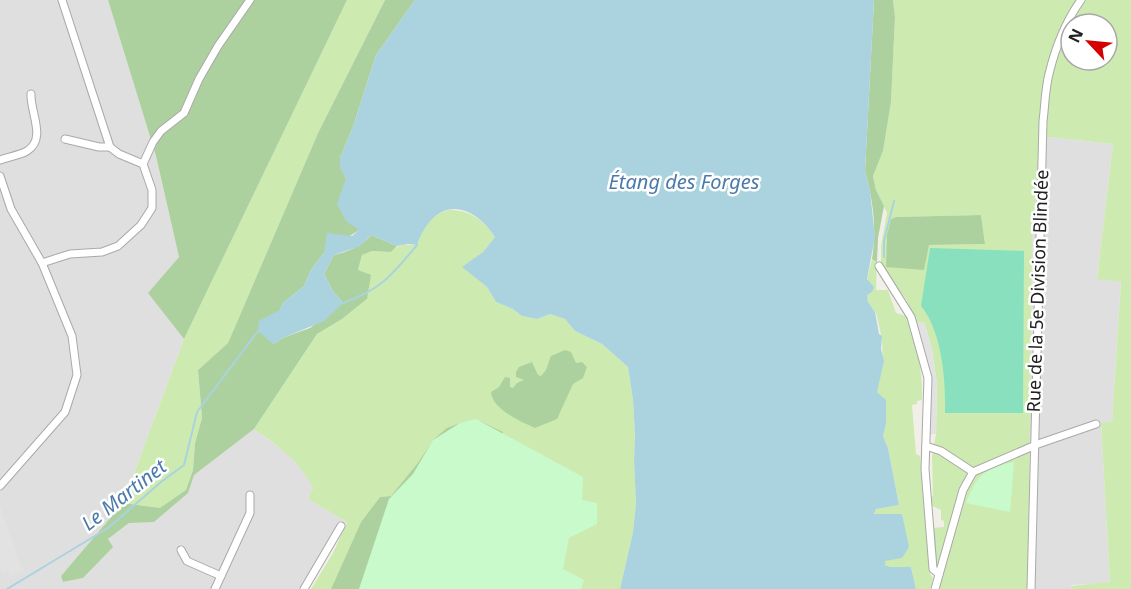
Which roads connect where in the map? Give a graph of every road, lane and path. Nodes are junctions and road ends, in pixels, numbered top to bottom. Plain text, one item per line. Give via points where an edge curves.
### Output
1 (62, 0) edge
2 (250, 0) edge
3 (1081, 0) edge
4 (31, 94) dead end
5 (65, 139) dead end
6 (110, 147) junction
7 (0, 160) edge
8 (143, 164) junction
9 (0, 176) edge
10 (42, 263) junction
11 (879, 266) dead end
12 (1096, 424) dead end
13 (926, 446) junction
14 (1034, 446) junction
15 (972, 472) junction
16 (0, 486) edge
17 (250, 495) dead end
18 (341, 526) dead end
19 (181, 550) dead end
20 (939, 574) junction
21 (221, 576) junction
22 (215, 589) edge
23 (304, 589) edge
24 (935, 589) edge
25 (1031, 589) edge

1 - 6 street
2 - 8 street via 218,46 184,113 161,131
3 - 14 street, Rue de la 5e Division Blindée via 1048,75 1043,121
4 - 7 street via 30,105 38,131 36,142 28,151
5 - 6 street
6 - 8 street
8 - 10 street via 153,190 152,208 141,225 118,246
9 - 10 street via 11,209
10 - 16 street via 72,336 77,375 64,412
11 - 13 street via 911,317 921,350 927,378
12 - 14 street
13 - 15 street via 941,451
13 - 20 street via 930,548 933,569
14 - 15 street
14 - 25 street, Rue de la 5e Division Blindée
15 - 20 street via 963,490
17 - 21 street via 250,513
18 - 23 street
19 - 21 street via 187,561
20 - 24 street
21 - 22 street

